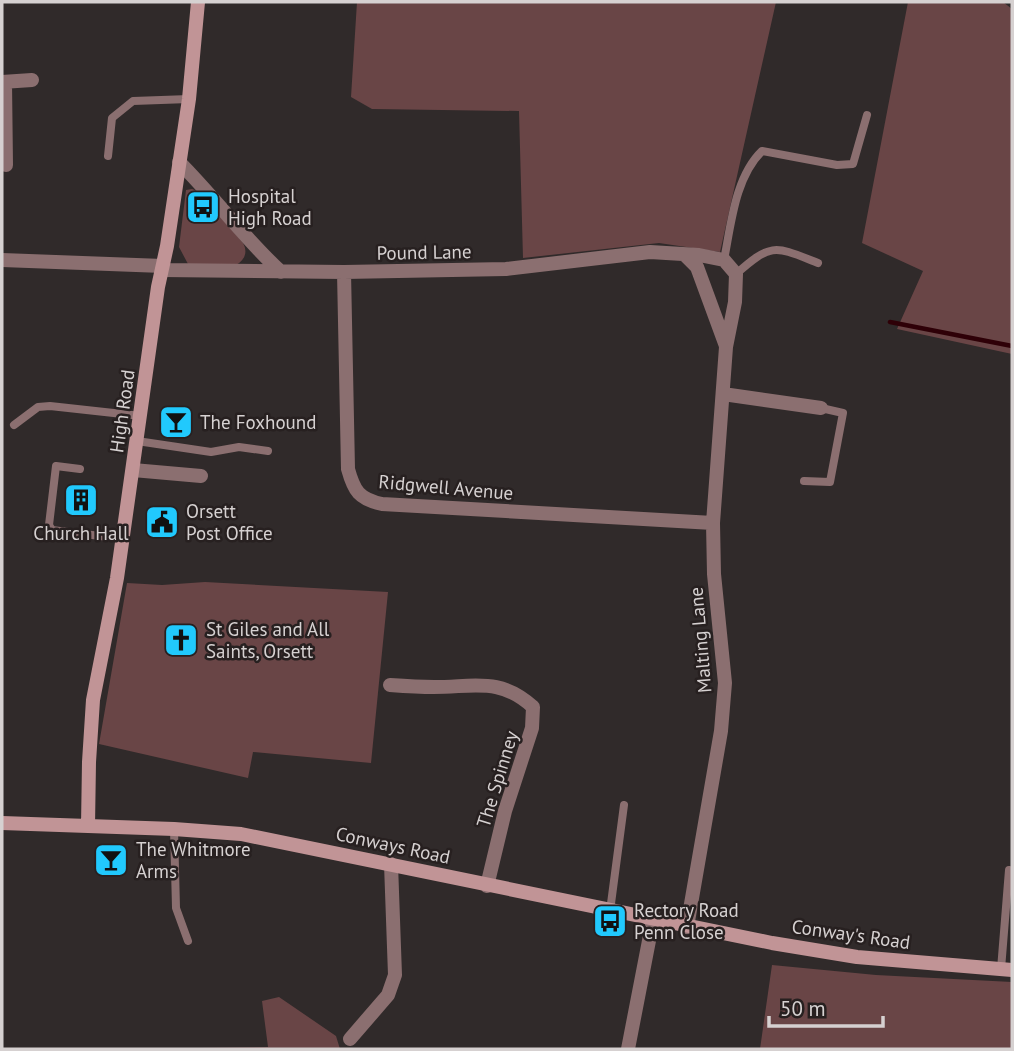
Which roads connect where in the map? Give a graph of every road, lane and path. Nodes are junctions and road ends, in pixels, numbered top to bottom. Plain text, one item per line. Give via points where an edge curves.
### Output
1 (198, 2) edge
2 (32, 80) dead end
3 (3, 82) edge
4 (189, 99) junction
5 (867, 115) dead end
6 (108, 156) dead end
7 (179, 162) junction
8 (6, 165) dead end
9 (686, 256) junction
10 (2, 260) edge
11 (724, 260) junction
12 (818, 263) dead end
13 (163, 268) junction
14 (281, 272) junction
15 (344, 272) junction
16 (736, 274) junction
17 (726, 347) junction
18 (723, 394) junction
19 (821, 408) joint
20 (141, 416) junction
21 (14, 425) dead end
22 (137, 441) junction
23 (268, 452) dead end
24 (80, 468) dead end
25 (133, 470) junction
26 (201, 477) dead end
27 (804, 481) dead end
28 (713, 523) junction
29 (124, 539) junction
30 (390, 685) dead end
31 (624, 805) dead end
32 (2, 823) edge
33 (88, 826) junction
34 (174, 829) junction
35 (391, 864) junction
36 (1009, 870) dead end
37 (487, 886) junction
38 (610, 911) junction
39 (653, 920) junction
40 (687, 927) junction
41 (188, 942) dead end
42 (1006, 969) edge
43 (349, 1039) dead end
44 (628, 1049) edge

1 - 4 main road, High Road
2 - 3 street
3 - 8 street
4 - 6 lane via 133,101 112,118
4 - 7 main road, High Road
5 - 11 lane via 853,164 762,151 754,159 734,214
7 - 13 main road, High Road
7 - 14 street
9 - 11 street, Pound Lane
9 - 15 street, Pound Lane via 650,252 506,269
9 - 17 street, Malting Lane via 697,267
10 - 13 street, Pound Lane
11 - 16 street
12 - 16 lane via 774,249 763,252
13 - 14 street, Pound Lane
13 - 20 main road, High Road
14 - 15 street, Pound Lane
15 - 28 street, Ridgwell Avenue via 348,468 353,486 364,498 382,504
16 - 17 street, Malting Lane
17 - 18 street, Malting Lane
18 - 19 street
18 - 28 street, Malting Lane
19 - 27 lane via 844,413 830,482
20 - 21 lane via 50,406 38,407
20 - 22 main road, High Road
22 - 23 lane via 211,452 239,447
22 - 25 main road, High Road
24 - 29 lane via 56,466 52,530
25 - 26 street
25 - 29 main road, High Road
28 - 40 street, Malting Lane via 725,684
29 - 33 main road, High Road via 93,700
30 - 37 street, The Spinney via 498,686 519,694 533,707 532,728
31 - 38 lane
32 - 33 main road, Conways Road
33 - 34 main road, Conways Road
34 - 35 main road, Conways Road via 240,834
34 - 41 lane via 176,908
35 - 37 main road, Conways Road
35 - 43 street via 395,975 388,995
36 - 42 lane
37 - 38 main road, Conways Road
38 - 39 main road, Conways Road
39 - 40 main road, Conways Road
39 - 44 street
40 - 42 main road, Conway's Road via 857,957

